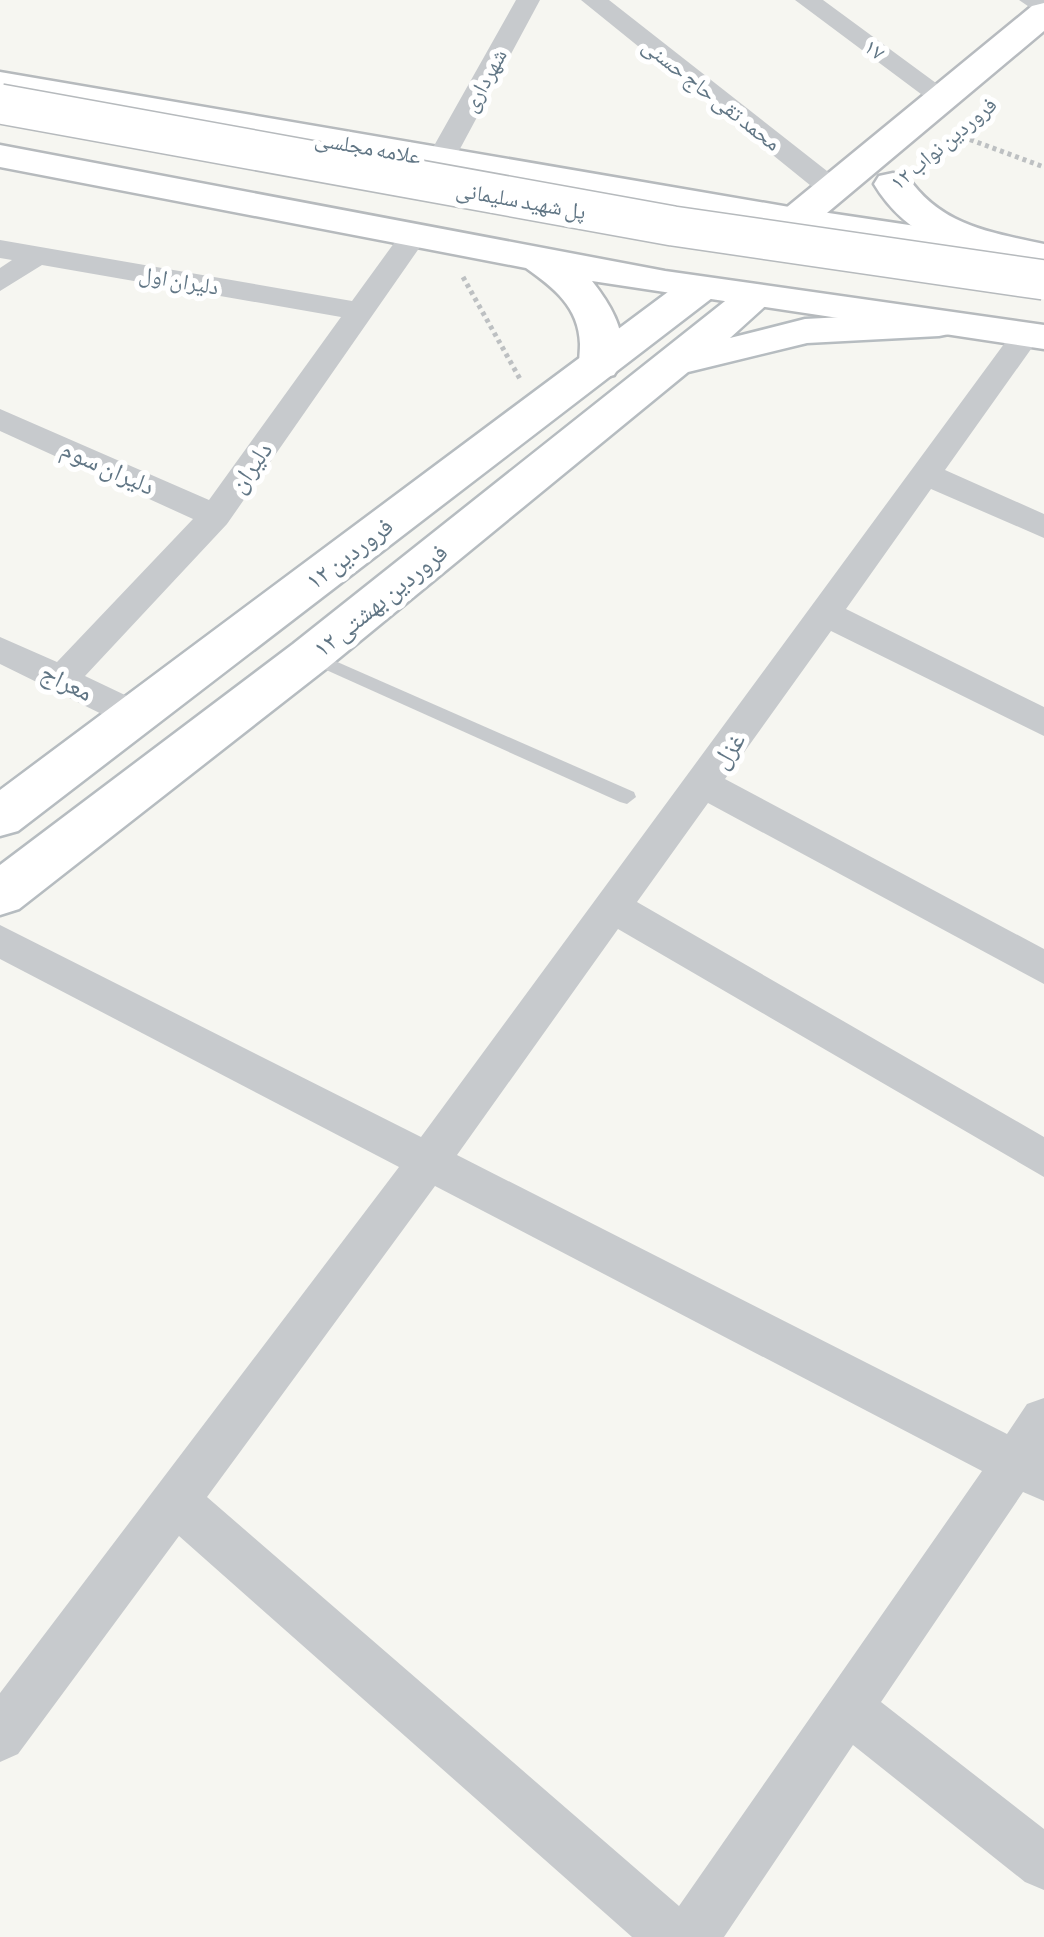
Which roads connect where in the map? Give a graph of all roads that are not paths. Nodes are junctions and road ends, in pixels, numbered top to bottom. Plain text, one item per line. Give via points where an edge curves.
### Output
1 (528, 0) edge
2 (594, 0) edge
3 (807, 0) edge
4 (1031, 0) edge
5 (1044, 11) edge
6 (1044, 58) edge
7 (0, 83) edge
8 (942, 97) junction
9 (0, 104) edge
10 (0, 131) edge
11 (955, 134) road end
12 (0, 156) edge
13 (924, 159) dead end
14 (440, 160) junction
15 (894, 184) junction
16 (832, 188) junction
17 (620, 191) junction
18 (795, 220) junction
19 (842, 227) junction
20 (428, 237) junction
21 (0, 249) edge
22 (986, 249) junction
23 (38, 255) junction
24 (1044, 256) edge
25 (537, 259) junction
26 (584, 268) junction
27 (1044, 280) edge
28 (0, 282) edge
29 (698, 289) junction
30 (754, 299) junction
31 (359, 311) junction
32 (956, 326) junction
33 (1038, 326) edge
34 (599, 366) junction
35 (659, 375) junction
36 (0, 418) edge
37 (927, 475) junction
38 (215, 516) junction
39 (1044, 527) edge
40 (826, 614) junction
41 (0, 649) edge
42 (310, 656) junction
43 (61, 679) junction
44 (135, 715) junction
45 (1044, 723) edge
46 (702, 784) junction
47 (627, 797) dead end
48 (0, 818) edge
49 (0, 894) edge
50 (613, 906) junction
51 (0, 941) edge
52 (1044, 968) edge
53 (1044, 1158) edge
54 (427, 1163) junction
55 (1044, 1420) edge
56 (1029, 1470) edge
57 (175, 1501) junction
58 (846, 1708) junction
59 (0, 1736) edge
60 (1044, 1863) edge
61 (673, 1937) edge
62 (691, 1937) edge

1 - 14 street, شهرداری
2 - 16 street, محمد تقی حاج حسنی
3 - 8 street, ۱۷
4 - 5 street
5 - 8 main road
6 - 11 main road, ۱۲ فروردین نواب
7 - 14 main road, علامه مجلسی
8 - 16 main road
9 - 27 main road, پل شهید سلیمانی, bridge via 673,226
10 - 33 main road, پل شهید سلیمانی via 676,251
12 - 20 main road
13 - 15 main road, ۱۲ فروردین نواب
14 - 17 main road, علامه مجلسی
15 - 19 main road, ۱۲ فروردین نواب
15 - 24 main road via 901,202 938,228
16 - 18 main road
17 - 18 main road, علامه مجلسی
17 - 26 main road via 650,210 657,226 651,241 614,265
18 - 19 main road, علامه مجلسی
18 - 29 main road, ۱۲ فروردین
19 - 22 main road
19 - 30 main road, ۱۲ فروردین نواب
20 - 25 main road
20 - 31 street, دلیران
21 - 23 street, دلیران اول
22 - 24 main road
22 - 32 main road via 939,259 927,272 924,284
23 - 28 street
23 - 31 street, دلیران اول
25 - 26 main road
25 - 34 main road via 581,290 594,309 602,328
26 - 29 main road
29 - 30 main road
29 - 34 main road, ۱۲ فروردین
30 - 32 main road
30 - 35 main road, ۱۲ فروردین بهشتی
31 - 38 street, دلیران
32 - 33 main road
32 - 35 main road via 805,330
33 - 37 street, غزل
34 - 44 main road, ۱۲ فروردین
35 - 42 main road, ۱۲ فروردین بهشتی
36 - 38 street, دلیران سوم
37 - 39 street
37 - 40 street, غزل
38 - 43 street, دلیران
40 - 45 street
40 - 46 street, غزل
41 - 43 street, معراج
42 - 47 lane
42 - 49 main road, ۱۲ فروردین بهشتی
43 - 44 street, معراج
44 - 48 main road, ۱۲ فروردین
46 - 50 street, غزل
46 - 52 street
50 - 53 street
50 - 54 street, غزل
51 - 54 street
54 - 56 street
54 - 57 street, غزل
55 - 56 street
56 - 58 street
57 - 59 street, غزل
57 - 61 street
58 - 60 street
58 - 62 street

